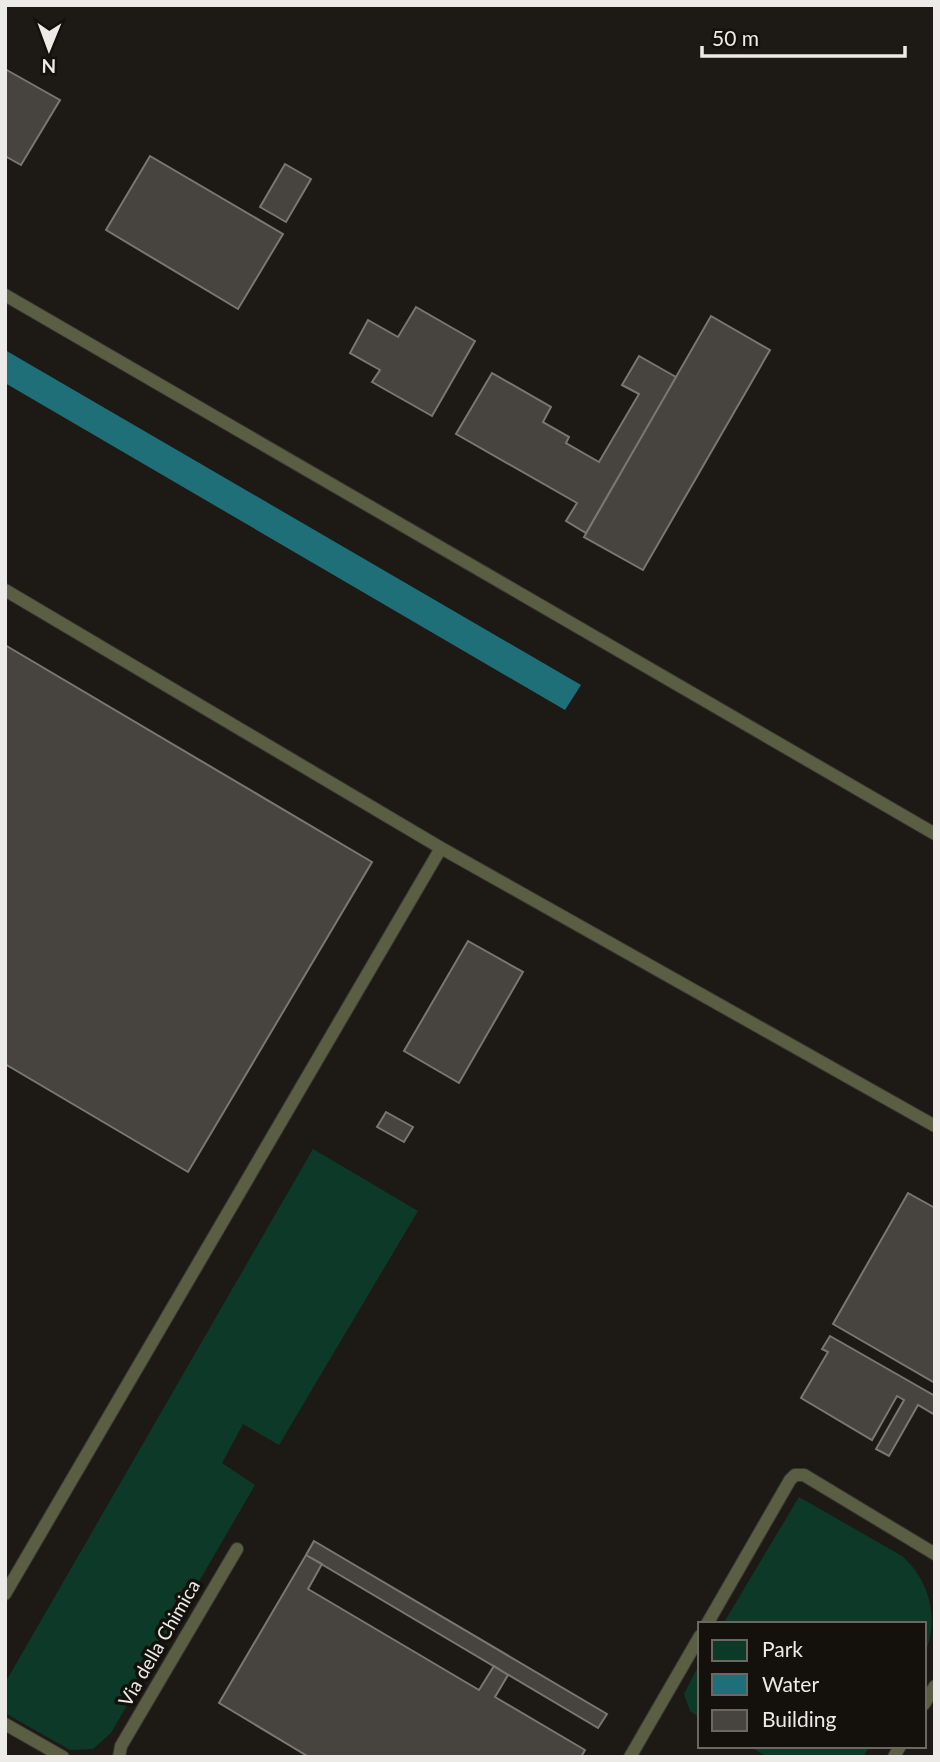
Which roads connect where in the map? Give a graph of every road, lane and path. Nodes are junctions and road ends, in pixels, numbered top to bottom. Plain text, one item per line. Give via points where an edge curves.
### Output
1 (5, 295) edge
2 (5, 590) edge
3 (935, 834) edge
4 (442, 848) junction
5 (935, 1126) edge
6 (237, 1549) dead end
7 (935, 1555) edge
8 (5, 1594) edge
9 (708, 1622) edge
10 (698, 1639) edge
11 (5, 1724) edge
12 (63, 1757) edge
13 (119, 1757) edge
14 (629, 1757) edge

1 - 3 lane
2 - 4 lane
4 - 5 lane
4 - 8 lane
6 - 13 lane, Via della Chimica via 121,1746
7 - 9 lane via 804,1475 795,1475
10 - 14 lane
11 - 12 lane

